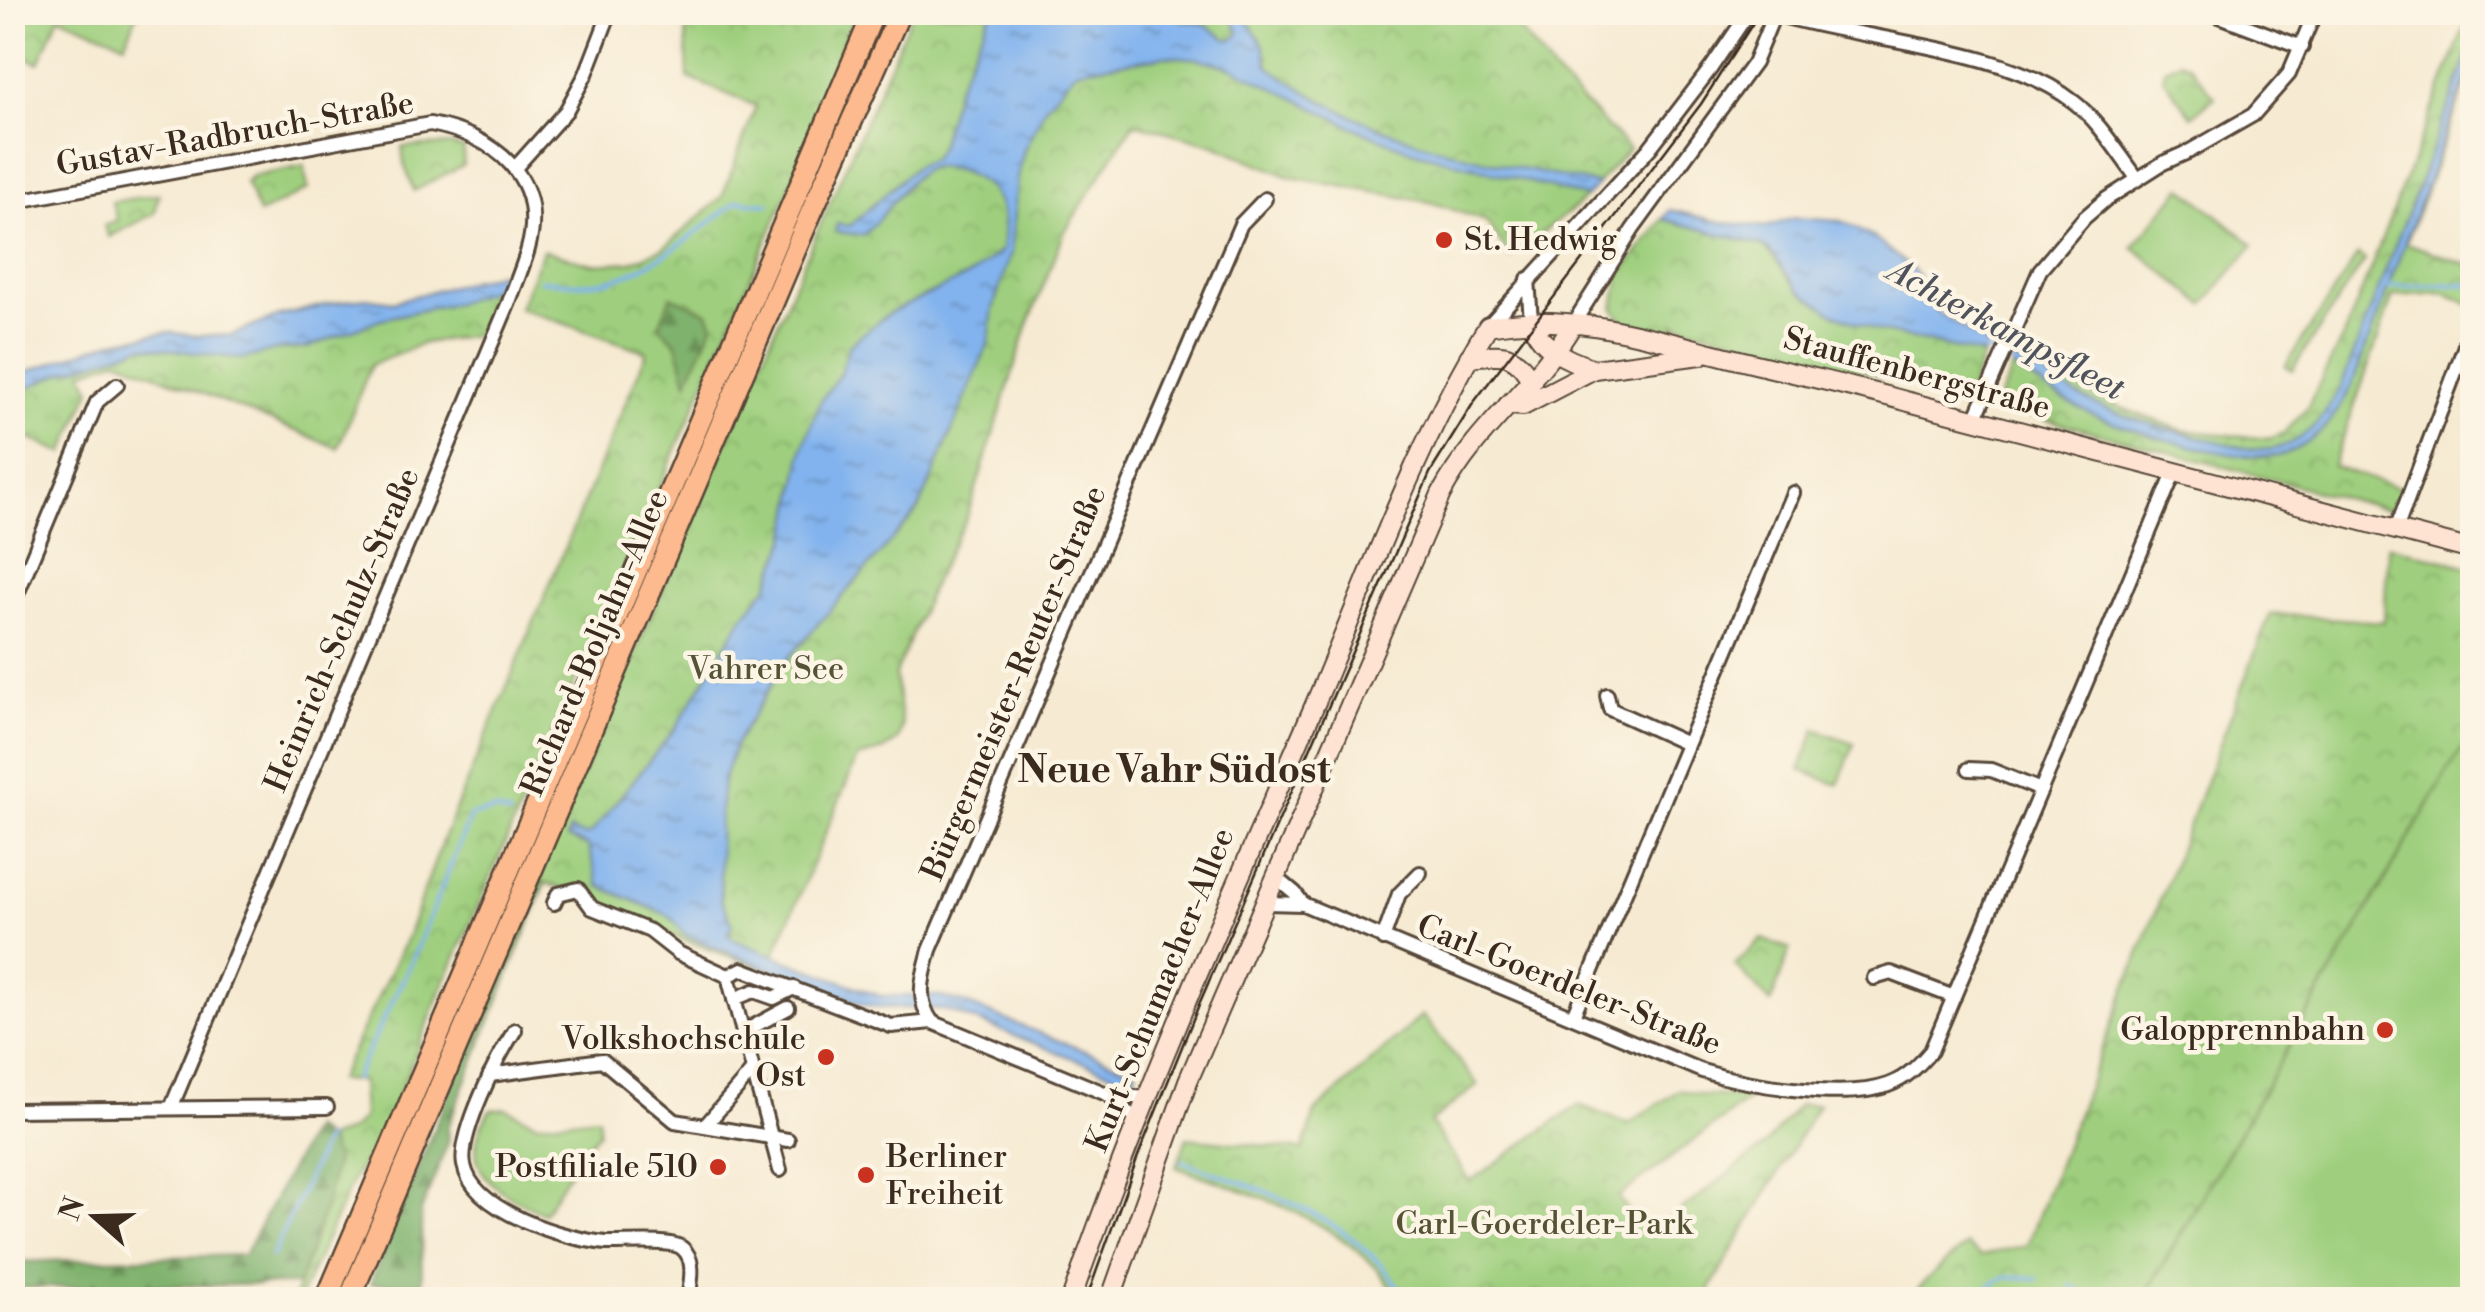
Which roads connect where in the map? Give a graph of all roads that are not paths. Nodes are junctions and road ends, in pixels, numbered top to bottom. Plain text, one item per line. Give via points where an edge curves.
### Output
1 (610, 12) edge
2 (874, 12) edge
3 (900, 12) edge
4 (1749, 12) edge
5 (2209, 12) edge
6 (2315, 12) edge
7 (1775, 13) edge
8 (2302, 47) junction
9 (515, 168) junction
10 (2138, 178) junction
11 (1265, 199) dead end
12 (12, 202) edge
13 (1528, 279) junction
14 (1530, 321) junction
15 (1572, 324) junction
16 (1488, 326) junction
17 (2472, 327) edge
18 (1556, 352) junction
19 (1712, 354) junction
20 (1469, 357) junction
21 (1594, 369) junction
22 (1532, 382) junction
23 (116, 385) dead end
24 (1508, 404) junction
25 (1974, 419) junction
26 (2175, 471) junction
27 (1793, 493) dead end
28 (2396, 530) junction
29 (2472, 550) edge
30 (12, 606) edge
31 (1607, 695) dead end
32 (1687, 744) junction
33 (1969, 769) dead end
34 (2041, 790) junction
35 (1420, 872) dead end
36 (1278, 878) junction
37 (554, 903) dead end
38 (1266, 903) junction
39 (1302, 904) junction
40 (1383, 939) junction
41 (1874, 978) dead end
42 (730, 984) dead end
43 (794, 988) junction
44 (1954, 997) junction
45 (734, 998) junction
46 (788, 1008) dead end
47 (1573, 1016) junction
48 (928, 1017) junction
49 (515, 1030) dead end
50 (743, 1032) junction
51 (753, 1070) junction
52 (490, 1075) junction
53 (1108, 1095) junction
54 (1146, 1098) junction
55 (327, 1107) dead end
56 (171, 1108) junction
57 (12, 1110) edge
58 (1138, 1118) junction
59 (705, 1126) junction
60 (772, 1137) junction
61 (788, 1140) dead end
62 (780, 1170) dead end
63 (326, 1300) edge
64 (349, 1300) edge
65 (688, 1300) edge
66 (1071, 1300) edge
67 (1110, 1300) edge

1 - 9 street via 566,111
2 - 63 main road, Richard-Boljahn-Allee
3 - 64 main road, Richard-Boljahn-Allee
4 - 13 street via 1649,148
5 - 8 street
6 - 8 street
7 - 10 street via 2026,76 2076,103
7 - 15 street via 1754,64
8 - 10 street via 2289,74 2253,115
9 - 12 street, Gustav-Radbruch-Straße via 476,136 430,124
9 - 56 street, Heinrich-Schulz-Straße via 530,203 529,247
10 - 25 street via 2084,218 2040,270
11 - 48 street, Bürgermeister-Reuter-Straße via 1241,224 930,950 920,995
13 - 14 street
13 - 16 street
14 - 15 street, Stauffenbergstraße
14 - 16 street, Stauffenbergstraße
14 - 18 street via 1536,336
15 - 18 street, Kurt-Schumacher-Allee
15 - 19 street, Stauffenbergstraße via 1664,338
16 - 20 street, Kurt-Schumacher-Allee
17 - 28 street
18 - 21 street
18 - 22 street, Kurt-Schumacher-Allee
19 - 21 street, Stauffenbergstraße
19 - 25 street, Stauffenbergstraße
20 - 22 street via 1510,356
20 - 54 street, Kurt-Schumacher-Allee
21 - 24 street, Stauffenbergstraße via 1523,406
22 - 24 street, Kurt-Schumacher-Allee
23 - 30 street via 97,402
24 - 36 street, Kurt-Schumacher-Allee via 1476,438 1441,494
25 - 26 street, Stauffenbergstraße
26 - 28 street, Stauffenbergstraße
26 - 34 street, Carl-Goerdeler-Straße
27 - 32 street
28 - 29 street, Stauffenbergstraße
31 - 32 street via 1610,709
32 - 47 street
33 - 34 street via 1991,770
34 - 44 street, Carl-Goerdeler-Straße
35 - 40 street via 1398,894
36 - 38 street, Kurt-Schumacher-Allee
36 - 39 street, Carl-Goerdeler-Straße
37 - 43 street via 558,894 578,889 592,908 728,976 742,969
38 - 39 street, Carl-Goerdeler-Straße
38 - 67 street, Kurt-Schumacher-Allee via 1188,1081
39 - 40 street, Carl-Goerdeler-Straße
40 - 47 street, Carl-Goerdeler-Straße
41 - 44 street via 1892,973
42 - 45 street
43 - 45 street via 774,998 754,991
43 - 48 street via 891,1026
44 - 47 street, Carl-Goerdeler-Straße via 1931,1051 1914,1070 1870,1090 1730,1080
45 - 50 street
46 - 50 street
48 - 53 street
49 - 52 street
50 - 51 street
51 - 59 street
51 - 60 street
52 - 59 street via 602,1060 675,1122
52 - 65 street via 463,1164 473,1184 496,1206 573,1237 682,1248 692,1274
53 - 54 street
53 - 58 street
54 - 58 street, Kurt-Schumacher-Allee
55 - 56 street
56 - 57 street
58 - 66 street, Kurt-Schumacher-Allee
59 - 60 street
60 - 61 street
60 - 62 street

